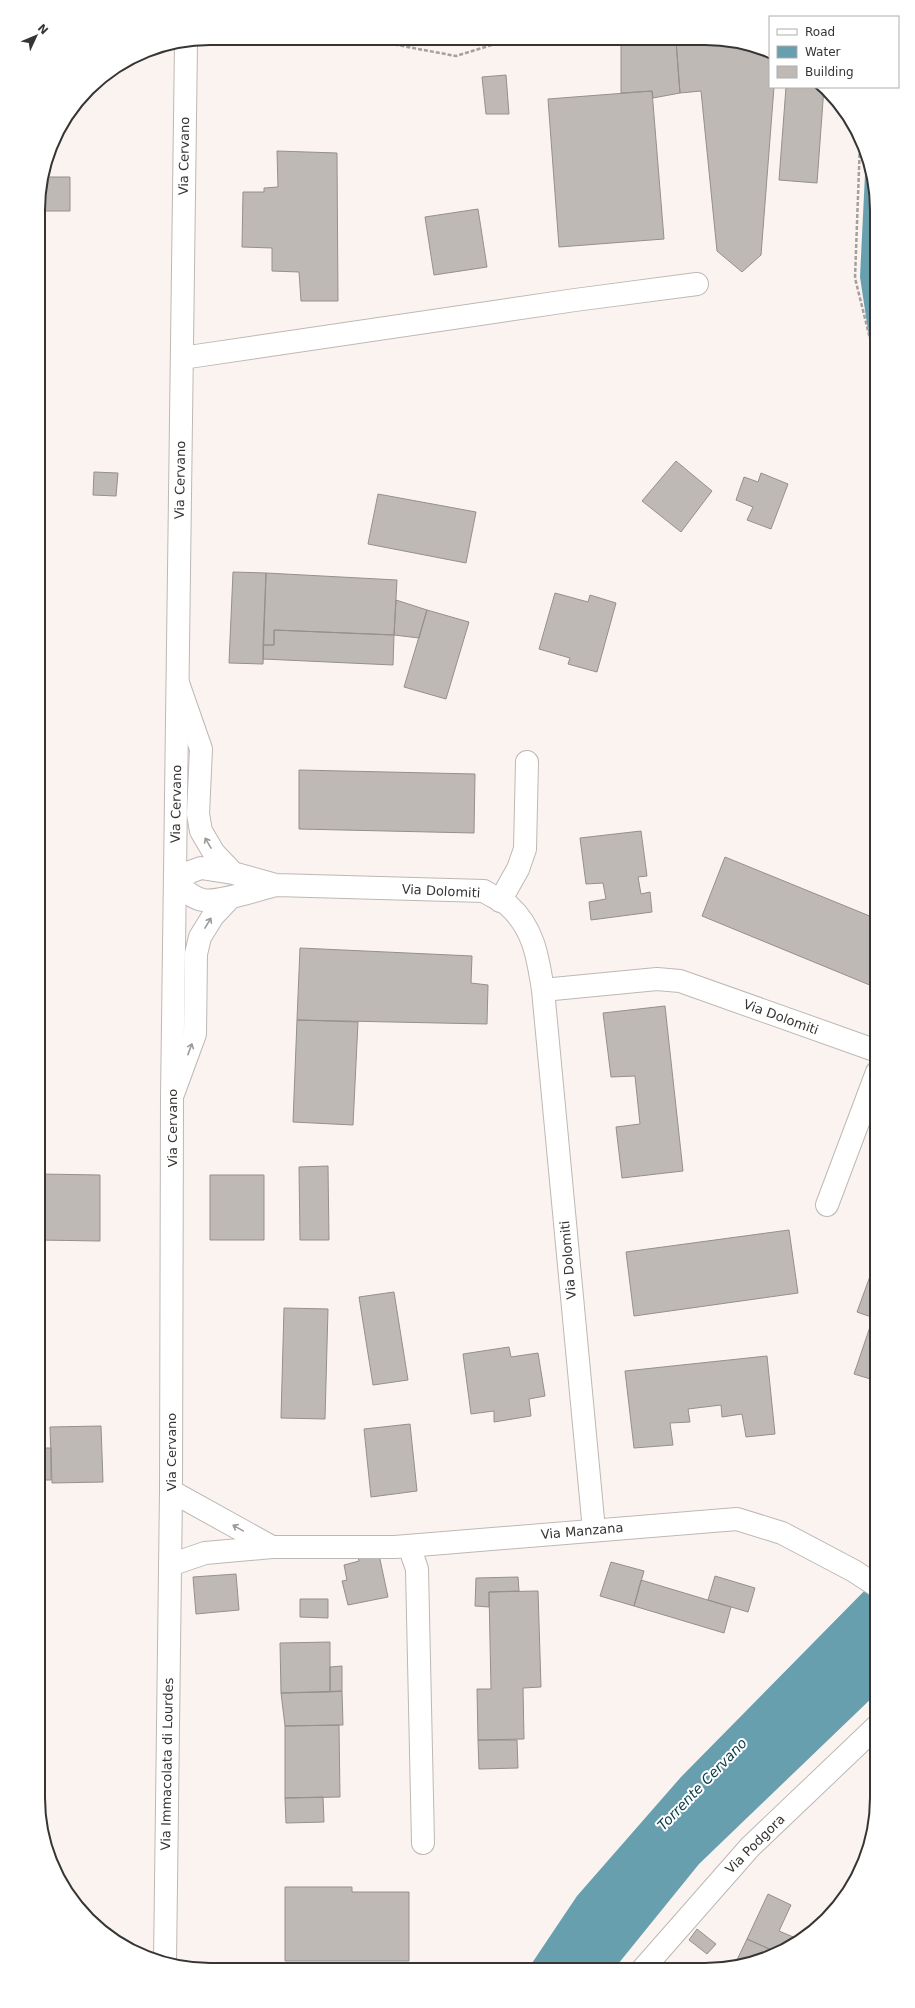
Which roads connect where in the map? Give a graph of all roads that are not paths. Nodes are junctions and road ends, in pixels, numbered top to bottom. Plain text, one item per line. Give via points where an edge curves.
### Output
1 (186, 46) edge
2 (697, 284) dead end
3 (182, 358) junction
4 (177, 679) junction
5 (527, 762) dead end
6 (233, 873) junction
7 (175, 882) junction
8 (276, 885) junction
9 (231, 897) junction
10 (500, 901) junction
11 (543, 990) junction
12 (870, 1049) edge
13 (870, 1091) edge
14 (172, 1099) junction
15 (827, 1205) dead end
16 (171, 1491) junction
17 (594, 1530) junction
18 (409, 1546) junction
19 (272, 1547) junction
20 (170, 1565) junction
21 (870, 1581) edge
22 (870, 1733) edge
23 (423, 1843) dead end
24 (165, 1956) edge
25 (648, 1963) edge

1 - 3 street, Via Cervano
2 - 3 street
3 - 4 street, Via Cervano
6 -> 4 street via 214,853 201,831 198,814 201,749
4 - 7 street, Via Cervano
5 - 10 street via 525,849 518,870
6 - 7 street, Via Dolomiti via 201,868
6 - 8 street, Via Dolomiti
7 - 9 street, Via Dolomiti via 191,895 204,900
7 - 14 street, Via Cervano
8 - 9 street, Via Dolomiti
8 - 10 street, Via Dolomiti via 484,891
14 -> 9 street via 195,1034 196,954 200,937 213,916
10 - 11 street, Via Dolomiti via 508,905 527,927 537,953
11 - 12 street, Via Dolomiti via 657,979 680,981
11 - 17 street, Via Dolomiti
13 - 15 street
14 - 16 street, Via Cervano
19 -> 16 street, Via Manzana
16 - 20 street, Via Cervano
17 - 18 street, Via Manzana
17 - 21 street, Via Manzana via 737,1519 782,1533
18 - 19 street, Via Manzana
18 - 23 street via 417,1569
19 - 20 street, Via Manzana via 205,1554
20 - 24 street, Via Immacolata di Lourdes
22 - 25 street, Via Podgora via 750,1847

